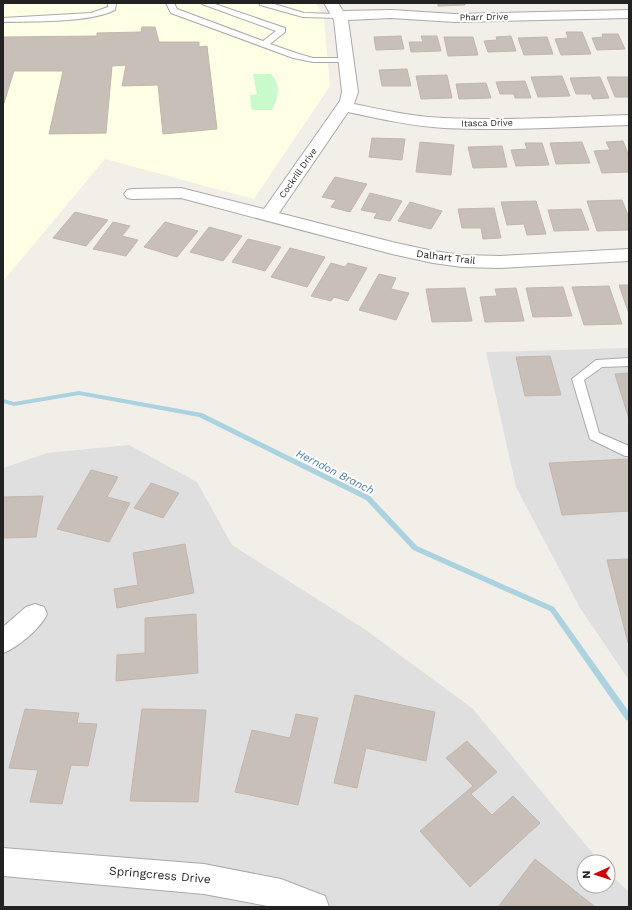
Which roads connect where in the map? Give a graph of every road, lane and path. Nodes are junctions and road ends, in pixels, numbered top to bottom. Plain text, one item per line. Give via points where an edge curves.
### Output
1 (112, 3) edge
2 (170, 3) edge
3 (208, 3) edge
4 (263, 3) edge
5 (335, 9) edge
6 (629, 14) edge
7 (3, 20) edge
8 (264, 44) junction
9 (346, 60) junction
10 (346, 107) junction
11 (629, 120) edge
12 (133, 194) dead end
13 (268, 216) junction
14 (629, 255) edge
15 (629, 362) edge
16 (629, 451) edge
17 (35, 614) dead end
18 (3, 642) edge
19 (3, 862) edge
20 (314, 907) edge

1 - 7 lane via 112,8 91,15
2 - 8 lane via 174,11
3 - 8 lane via 206,4 282,30
4 - 5 lane via 303,16
5 - 6 street, Pharr Drive via 455,18
5 - 9 street, Cockrill Drive
8 - 9 lane via 308,59
9 - 10 street, Cockrill Drive via 350,92
10 - 11 street, Itasca Drive via 406,119 443,123
10 - 13 street, Cockrill Drive
12 - 13 street via 181,193
13 - 14 street, Dalhart Trail via 406,252 462,261 500,262
15 - 16 lane via 600,363 578,379 594,436
17 - 18 street
19 - 20 street, Springcress Drive via 204,879 281,894

